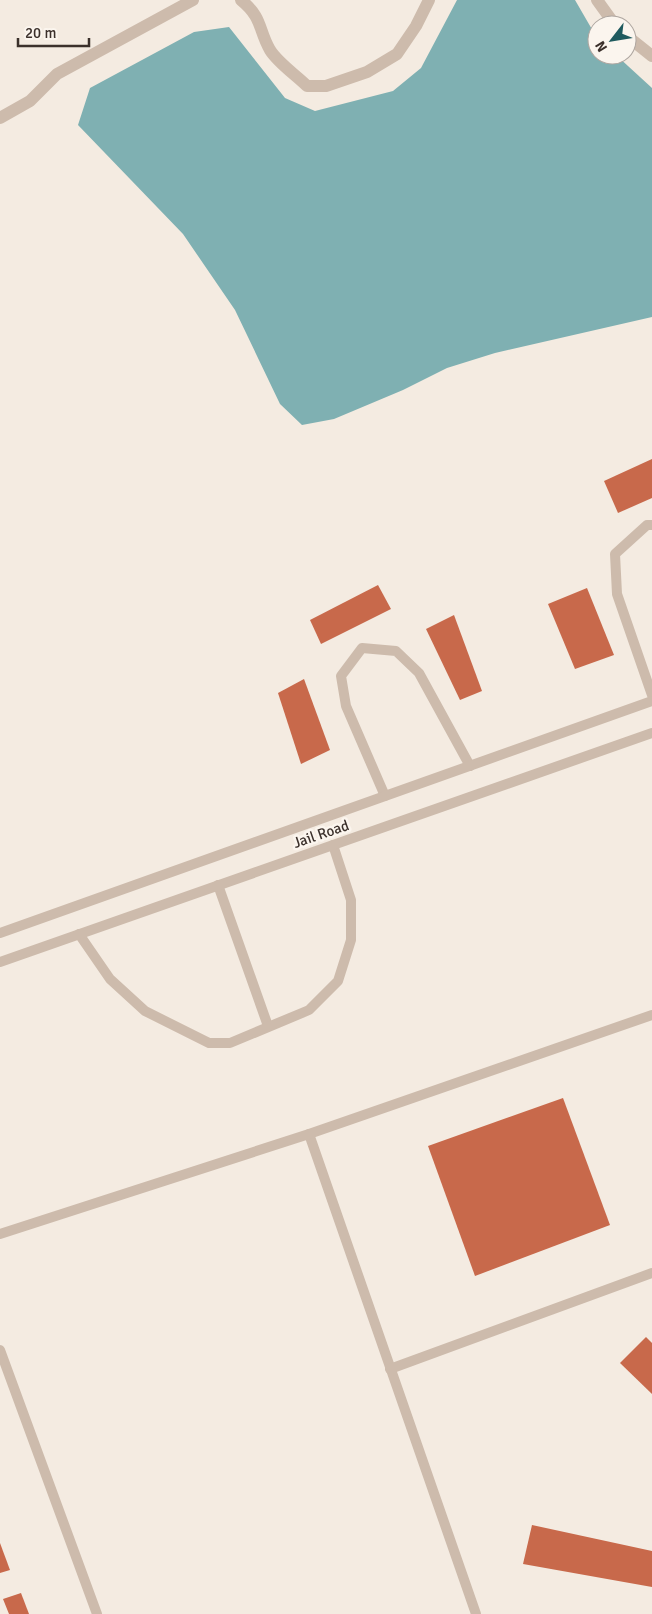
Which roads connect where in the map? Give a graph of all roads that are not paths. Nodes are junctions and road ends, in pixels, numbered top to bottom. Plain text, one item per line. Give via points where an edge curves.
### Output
1 (193, 0) edge
2 (241, 0) edge
3 (429, 0) edge
4 (597, 0) edge
5 (608, 15) edge
6 (637, 44) edge
7 (652, 56) edge
8 (0, 118) edge
9 (652, 525) edge
10 (652, 695) edge
11 (652, 701) edge
12 (652, 734) edge
13 (470, 766) junction
14 (385, 796) junction
15 (333, 845) junction
16 (218, 885) junction
17 (0, 933) edge
18 (80, 934) junction
19 (0, 962) edge
20 (652, 1015) edge
21 (268, 1026) junction
22 (309, 1134) junction
23 (0, 1234) edge
24 (652, 1273) edge
25 (0, 1350) edge
26 (390, 1369) junction
27 (97, 1614) edge
28 (476, 1614) edge

1 - 8 street via 57,74 30,101
2 - 3 street via 252,9 261,24 270,51 307,86 326,86 367,72 397,54
4 - 5 street
6 - 7 street
9 - 10 lane via 615,554 617,594
11 - 13 lane
12 - 15 lane, Jail Road
13 - 14 lane
13 - 14 lane via 419,673 396,651 362,648 340,676 346,706
14 - 17 lane
15 - 16 lane, Jail Road
15 - 21 lane via 350,900 351,940 338,981 309,1010
16 - 18 lane, Jail Road
16 - 21 lane
18 - 19 lane, Jail Road
18 - 21 lane via 110,979 145,1012 209,1043 230,1043
20 - 22 lane
22 - 23 lane
22 - 26 lane
24 - 26 lane
25 - 27 lane
26 - 28 lane

